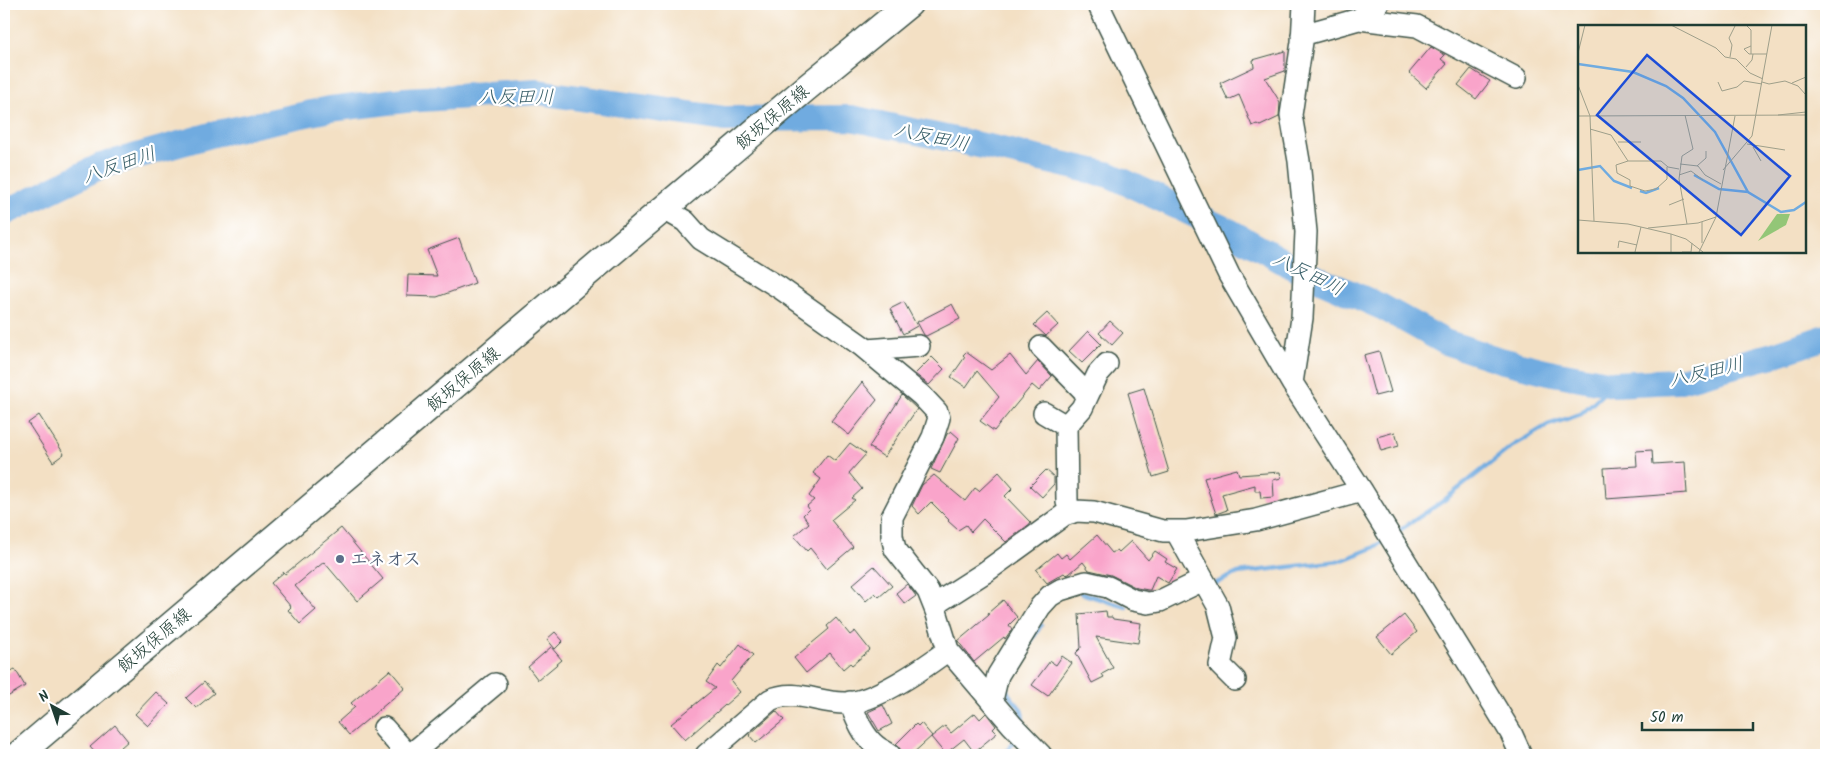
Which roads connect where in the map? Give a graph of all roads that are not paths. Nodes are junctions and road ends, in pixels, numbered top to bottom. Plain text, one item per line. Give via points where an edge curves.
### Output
1 (909, 4) edge
2 (1098, 4) edge
3 (1304, 4) edge
4 (1378, 4) edge
5 (1359, 19) junction
6 (1302, 34) junction
7 (1516, 78) dead end
8 (664, 209) junction
9 (919, 346) dead end
10 (1041, 347) dead end
11 (867, 350) junction
12 (1107, 364) dead end
13 (1292, 383) junction
14 (1088, 395) junction
15 (1044, 413) dead end
16 (1066, 426) junction
17 (1362, 491) junction
18 (1071, 512) junction
19 (1176, 531) junction
20 (1207, 586) junction
21 (934, 605) junction
22 (948, 650) junction
23 (1235, 680) dead end
24 (495, 684) dead end
25 (992, 700) junction
26 (850, 702) junction
27 (384, 728) dead end
28 (1036, 749) edge
29 (18, 755) edge
30 (409, 755) edge
31 (706, 755) edge
32 (890, 755) edge
33 (1522, 755) edge

1 - 8 main road, 飯坂保原線
2 - 13 street via 1229,275
3 - 6 street
4 - 5 street
5 - 6 street
5 - 7 street via 1417,26
6 - 13 street via 1291,116 1306,232 1302,318
8 - 11 street via 685,221 701,239 780,288
8 - 29 main road, 飯坂保原線
9 - 11 street
10 - 14 street
11 - 21 street via 922,396 939,418 933,437 892,517 891,526 895,549 921,580
12 - 14 street
13 - 17 street
14 - 16 street via 1082,408
15 - 16 street
16 - 18 street via 1067,502
17 - 19 street via 1256,520
17 - 33 street
18 - 19 street via 1094,512 1163,531
18 - 21 street
19 - 20 street
20 - 23 street via 1218,606 1226,638 1220,665
20 - 25 street via 1148,603 1086,582 1060,590 1040,607 998,675
21 - 22 street
22 - 25 street
22 - 26 street via 874,696
24 - 30 street
25 - 28 street
26 - 31 street via 829,702 787,694 776,697
26 - 32 street via 868,737
27 - 30 street

